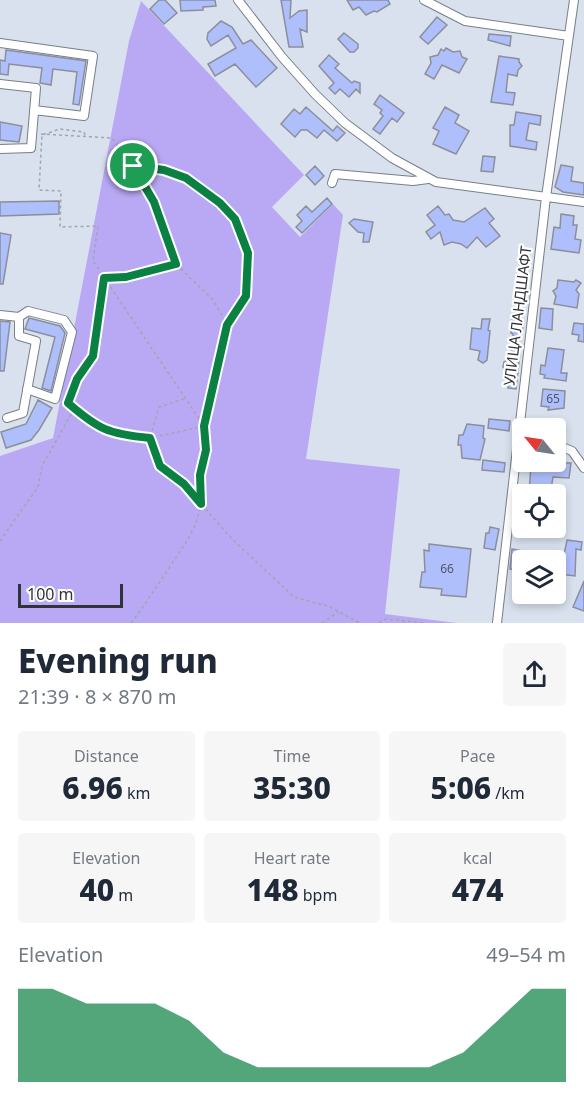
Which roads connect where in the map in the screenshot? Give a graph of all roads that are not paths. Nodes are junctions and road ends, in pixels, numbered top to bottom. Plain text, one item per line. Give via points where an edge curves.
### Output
1 (238, 0) edge
2 (424, 0) edge
3 (574, 0) edge
4 (569, 36) junction
5 (0, 43) edge
6 (0, 84) edge
7 (34, 110) junction
8 (0, 149) edge
9 (428, 179) junction
10 (332, 183) dead end
11 (546, 197) junction
12 (584, 202) edge
13 (0, 315) edge
14 (19, 317) junction
15 (27, 389) junction
16 (7, 418) dead end
17 (522, 418) edge
18 (566, 449) edge
19 (584, 468) edge
20 (516, 472) edge
21 (497, 623) edge

1 - 9 street via 282,57 345,123
2 - 4 street via 465,21
3 - 4 street, УЛИЦА ЛАНДШАФТ
4 - 11 street, УЛИЦА ЛАНДШАФТ
5 - 7 street via 93,56 84,116
6 - 7 street via 36,88
7 - 8 street via 31,148
9 - 10 street via 335,174
9 - 11 street
11 - 12 street
11 - 17 street, УЛИЦА ЛАНДШАФТ
13 - 14 street
14 - 15 street via 19,336 36,341
14 - 15 street via 28,310 64,320 72,332 55,399
15 - 16 street via 22,413
18 - 19 street
20 - 21 street, УЛИЦА ЛАНДШАФТ

